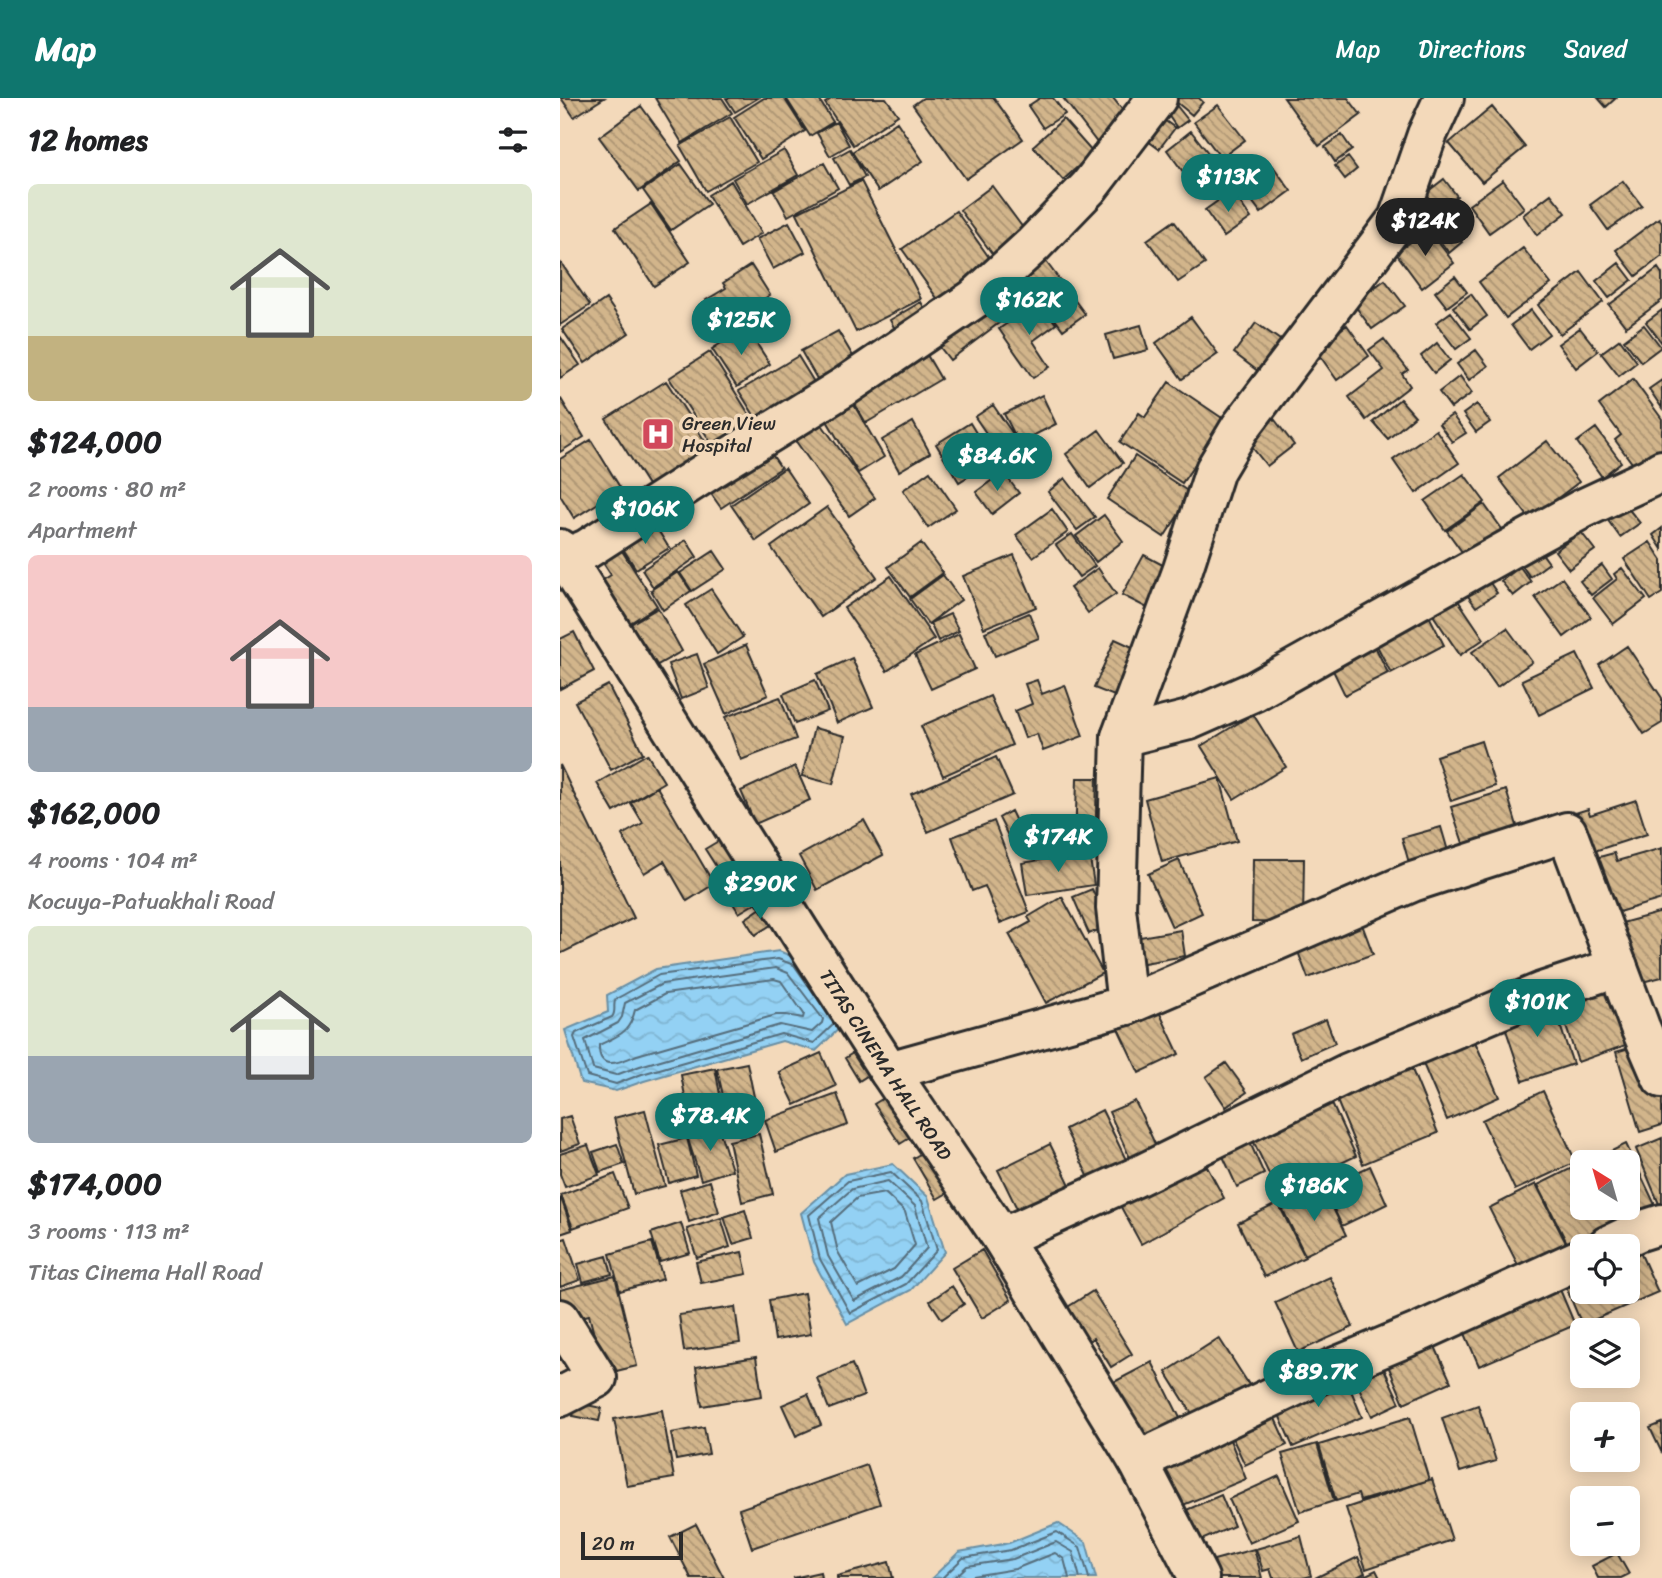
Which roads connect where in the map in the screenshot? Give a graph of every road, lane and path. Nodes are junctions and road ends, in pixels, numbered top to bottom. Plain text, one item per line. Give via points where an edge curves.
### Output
1 (1157, 98) edge
2 (1444, 98) edge
3 (1662, 470) edge
4 (562, 553) edge
5 (1121, 737) junction
6 (1618, 967) junction
7 (1127, 1005) junction
8 (889, 1071) junction
9 (1662, 1078) edge
10 (1662, 1224) edge
11 (1633, 1234) edge
12 (1002, 1238) junction
13 (1570, 1263) edge
14 (560, 1319) edge
15 (560, 1397) edge
16 (1138, 1461) junction
17 (1199, 1578) edge

1 - 4 street via 1089,187 974,299 587,550
2 - 5 street via 1398,219 1240,428 1215,470
3 - 5 street via 1582,509 1255,691 1189,720
4 - 8 street, TITAS CINEMA HALL ROAD
5 - 7 street via 1116,908
6 - 7 street via 1567,832 1412,882
6 - 9 street
6 - 12 street via 1542,992 1348,1073
7 - 8 street
8 - 12 street, TITAS CINEMA HALL ROAD
10 - 11 street
12 - 16 street, TITAS CINEMA HALL ROAD
13 - 16 street
14 - 15 street via 597,1378
16 - 17 street, TITAS CINEMA HALL ROAD

